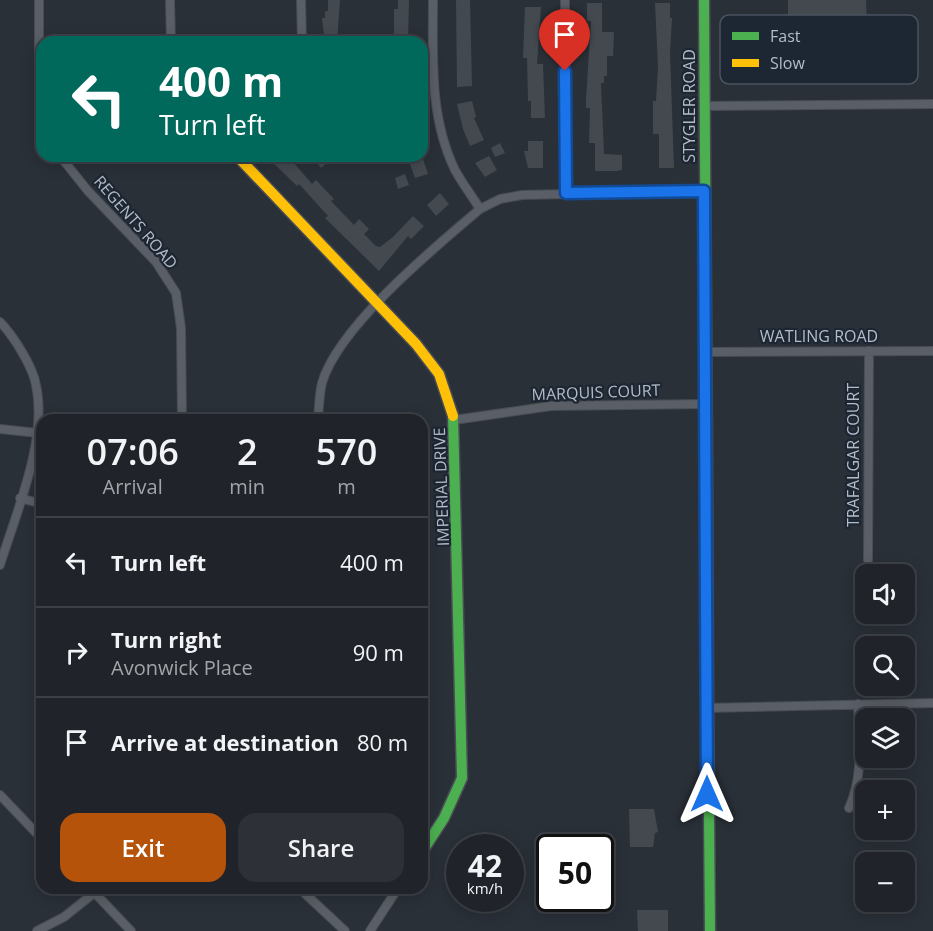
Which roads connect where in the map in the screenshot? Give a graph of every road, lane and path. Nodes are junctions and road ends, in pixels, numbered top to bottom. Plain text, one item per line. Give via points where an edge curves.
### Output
1 (39, 0) edge
2 (170, 0) edge
3 (302, 0) edge
4 (433, 0) edge
5 (565, 0) edge
6 (704, 0) edge
7 (39, 36) edge
8 (171, 36) edge
9 (302, 36) edge
10 (933, 105) edge
11 (705, 106) junction
12 (65, 162) edge
13 (243, 162) edge
14 (704, 191) junction
15 (566, 193) junction
16 (480, 209) junction
17 (377, 304) junction
18 (0, 322) edge
19 (868, 351) junction
20 (933, 351) edge
21 (705, 352) junction
22 (704, 404) junction
23 (37, 414) edge
24 (182, 414) edge
25 (319, 414) edge
26 (454, 420) junction
27 (0, 429) edge
28 (36, 433) edge
29 (36, 440) edge
30 (20, 498) junction
31 (36, 502) edge
32 (868, 560) dead end
33 (0, 565) edge
34 (933, 703) edge
35 (858, 704) junction
36 (706, 708) junction
37 (0, 795) edge
38 (849, 808) dead end
39 (36, 833) edge
40 (428, 843) edge
41 (88, 894) edge
42 (96, 894) edge
43 (305, 894) edge
44 (394, 894) edge
45 (37, 931) edge
46 (130, 931) edge
47 (345, 931) edge
48 (370, 931) edge
49 (710, 931) edge

1 - 7 street
2 - 8 street
3 - 9 street
4 - 16 street via 434,86 440,128 455,169
5 - 15 street
6 - 11 main road, STYGLER ROAD
10 - 11 street
11 - 14 main road, STYGLER ROAD
12 - 24 street, REGENTS ROAD via 156,262 176,293 181,328
13 - 17 main road, IMPERIAL DRIVE
14 - 15 street
14 - 21 main road, STYGLER ROAD
15 - 16 street via 500,199
16 - 17 street
17 - 25 street via 342,342 322,383
17 - 26 main road, IMPERIAL DRIVE via 439,374
18 - 23 street via 11,333 36,385
19 - 20 street, WATLING ROAD
19 - 21 street, WATLING ROAD
19 - 32 street, TRAFALGAR COURT
21 - 22 main road, STYGLER ROAD
22 - 26 street, MARQUIS COURT via 551,406
22 - 36 main road, STYGLER ROAD
26 - 40 main road, IMPERIAL DRIVE via 462,778
27 - 28 street
29 - 30 street
30 - 31 street
30 - 33 street
34 - 35 street
35 - 36 street
35 - 38 street via 859,773 857,791
36 - 49 main road, STYGLER ROAD
37 - 39 street
41 - 45 street via 64,917
42 - 46 street
43 - 47 street
44 - 48 street

